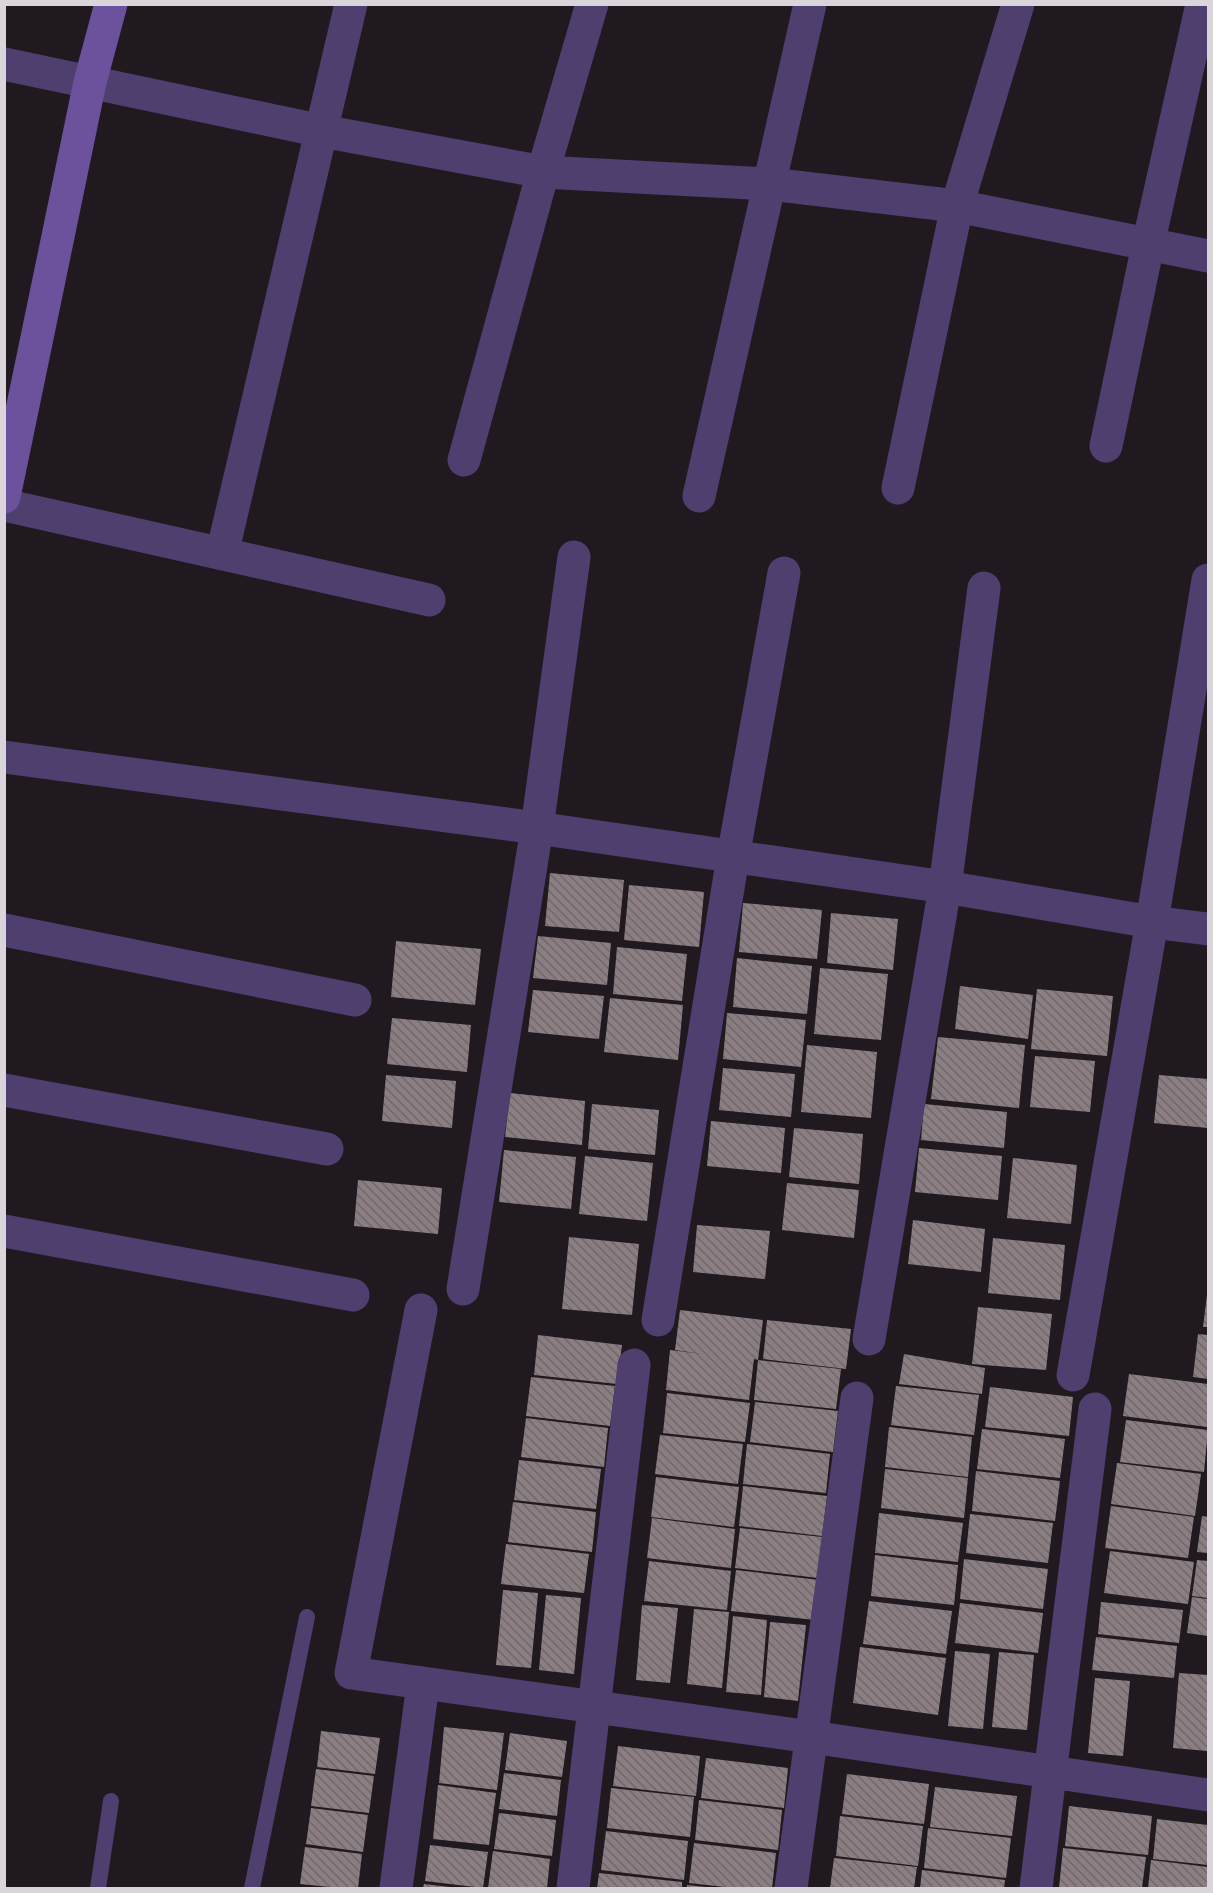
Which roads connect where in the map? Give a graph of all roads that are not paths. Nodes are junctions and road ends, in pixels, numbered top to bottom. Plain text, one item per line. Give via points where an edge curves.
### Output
1 (111, 4) edge
2 (351, 4) edge
3 (592, 4) edge
4 (810, 4) edge
5 (1018, 4) edge
6 (1202, 4) edge
7 (4, 64) edge
8 (90, 82) junction
9 (322, 132) junction
10 (543, 172) junction
11 (770, 184) junction
12 (957, 206) junction
13 (1148, 245) junction
14 (1209, 256) edge
15 (1106, 446) dead end
16 (464, 460) dead end
17 (898, 488) dead end
18 (699, 496) dead end
19 (4, 497) edge
20 (4, 505) edge
21 (222, 554) junction
22 (574, 557) dead end
23 (784, 573) dead end
24 (1209, 580) edge
25 (984, 588) dead end
26 (429, 600) dead end
27 (4, 757) edge
28 (537, 828) junction
29 (733, 857) junction
30 (945, 886) junction
31 (1152, 922) junction
32 (1209, 929) edge
33 (4, 930) edge
34 (355, 1000) dead end
35 (4, 1090) edge
36 (327, 1149) dead end
37 (4, 1231) edge
38 (463, 1288) dead end
39 (353, 1295) dead end
40 (421, 1311) dead end
41 (658, 1320) dead end
42 (869, 1338) dead end
43 (634, 1365) dead end
44 (1073, 1375) dead end
45 (857, 1398) dead end
46 (1095, 1409) dead end
47 (307, 1617) dead end
48 (423, 1684) junction
49 (594, 1707) junction
50 (811, 1737) junction
51 (1051, 1772) junction
52 (1209, 1795) edge
53 (111, 1801) dead end
54 (98, 1888) edge
55 (252, 1888) edge
56 (396, 1888) edge
57 (573, 1888) edge
58 (791, 1888) edge
59 (1036, 1888) edge

1 - 8 street
2 - 9 street
3 - 10 street
4 - 11 street
5 - 12 street
6 - 13 street
7 - 8 street
8 - 9 street
8 - 19 street
9 - 10 street
9 - 21 street
10 - 11 street
10 - 16 street
11 - 12 street
11 - 18 street
12 - 13 street
12 - 17 street
13 - 14 street
13 - 15 street
20 - 21 street
21 - 26 street
22 - 28 street
23 - 29 street
24 - 31 street
25 - 30 street
27 - 28 street
28 - 29 street
28 - 38 street
29 - 30 street
29 - 41 street
30 - 31 street
30 - 42 street
31 - 32 street
31 - 44 street
33 - 34 street
35 - 36 street
37 - 39 street
40 - 48 street via 351,1673
43 - 49 street
45 - 50 street
46 - 51 street
47 - 55 lane
48 - 49 street
48 - 56 street
49 - 50 street
49 - 57 street
50 - 51 street
50 - 58 street
51 - 52 street
51 - 59 street
53 - 54 lane

